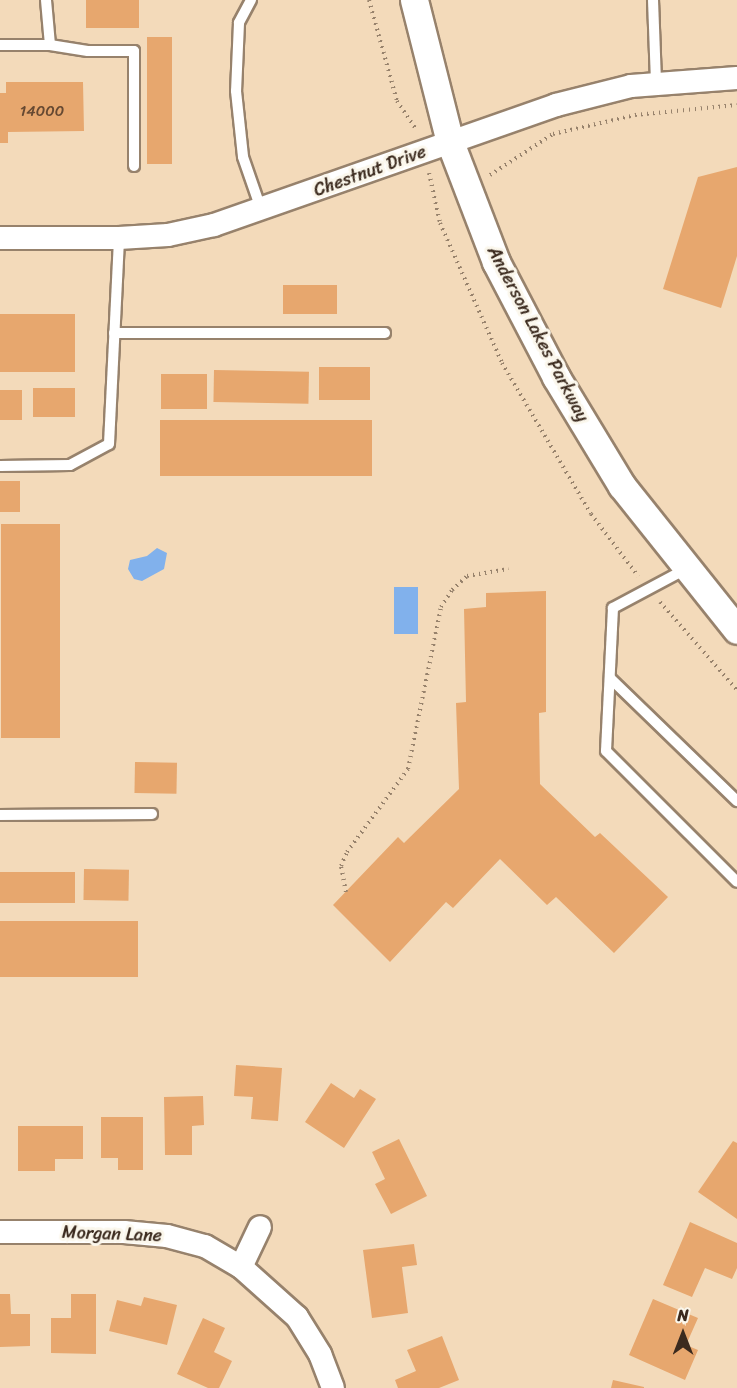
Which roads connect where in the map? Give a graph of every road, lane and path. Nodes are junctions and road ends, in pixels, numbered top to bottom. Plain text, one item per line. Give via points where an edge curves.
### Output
1 (46, 0) edge
2 (251, 0) edge
3 (369, 0) edge
4 (414, 0) edge
5 (653, 0) edge
6 (0, 45) edge
7 (50, 45) junction
8 (737, 78) edge
9 (656, 83) junction
10 (737, 105) edge
11 (450, 142) junction
12 (424, 152) junction
13 (134, 166) dead end
14 (500, 171) dead end
15 (261, 209) junction
16 (0, 238) edge
17 (119, 238) junction
18 (114, 333) junction
19 (385, 333) dead end
20 (0, 466) edge
21 (508, 569) dead end
22 (686, 569) junction
23 (650, 591) junction
24 (737, 630) edge
25 (610, 678) junction
26 (737, 690) edge
27 (737, 801) edge
28 (153, 814) dead end
29 (0, 815) edge
30 (737, 882) edge
31 (346, 892) dead end
32 (260, 1227) dead end
33 (0, 1232) edge
34 (241, 1267) junction
35 (333, 1388) edge

1 - 7 lane
2 - 15 lane via 239,23 236,91 243,157
3 - 12 path via 397,101 417,130
4 - 11 street, Anderson Lakes Parkway
5 - 9 lane
6 - 7 lane
7 - 13 lane via 88,51 134,51
8 - 9 street, Chestnut Drive
9 - 11 street, Chestnut Drive via 556,105
10 - 14 path via 635,115 553,134
11 - 12 street, Chestnut Drive
11 - 22 street, Anderson Lakes Parkway via 496,262 556,376 622,486
12 - 15 street, Chestnut Drive
12 - 23 path via 440,223 502,363 591,514
15 - 17 street, Chestnut Drive via 168,235
16 - 17 street, Chestnut Drive
17 - 18 lane
18 - 19 lane
18 - 20 lane via 109,444 70,465
21 - 31 path via 467,576 441,607 408,769 347,852 341,866
22 - 23 lane
22 - 24 street, Anderson Lakes Parkway
23 - 25 lane via 613,608
23 - 26 path
25 - 27 lane
25 - 30 lane via 606,751
28 - 29 lane
32 - 34 street
33 - 34 street, Morgan Lane via 167,1236 205,1246
34 - 35 street, Morgan Lane via 297,1317 320,1354

